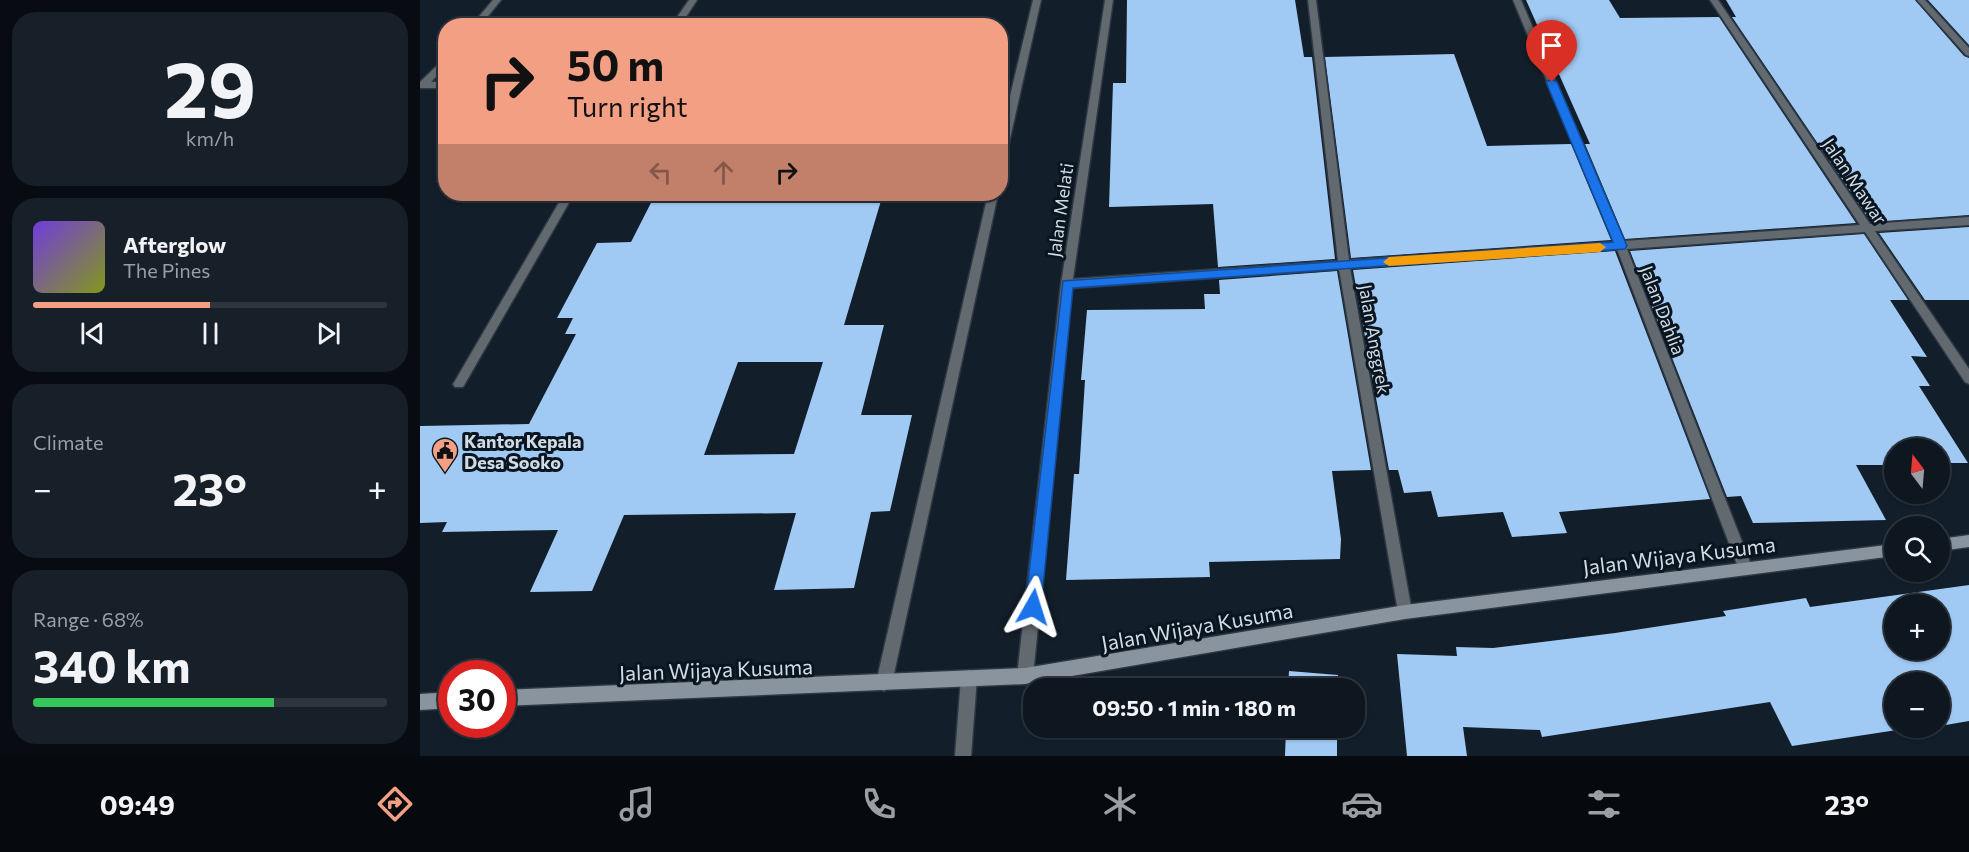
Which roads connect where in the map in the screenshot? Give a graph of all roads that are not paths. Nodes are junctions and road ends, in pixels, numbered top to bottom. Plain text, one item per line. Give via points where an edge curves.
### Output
1 (496, 0) edge
2 (693, 0) edge
3 (1036, 0) edge
4 (1109, 0) edge
5 (1312, 0) edge
6 (1517, 0) edge
7 (1714, 0) edge
8 (1921, 0) edge
9 (481, 18) edge
10 (681, 18) edge
11 (1969, 52) edge
12 (438, 68) edge
13 (422, 85) edge
14 (438, 85) edge
15 (1008, 125) edge
16 (565, 201) edge
17 (991, 201) edge
18 (1969, 222) edge
19 (1866, 228) junction
20 (1621, 246) junction
21 (1344, 265) junction
22 (1067, 284) junction
23 (1969, 379) edge
24 (459, 384) dead end
25 (1969, 541) edge
26 (1950, 543) edge
27 (1884, 551) edge
28 (1744, 567) junction
29 (1405, 612) junction
30 (1025, 676) junction
31 (969, 678) junction
32 (884, 683) junction
33 (516, 697) edge
34 (438, 701) edge
35 (420, 702) edge
36 (963, 756) edge

1 - 9 street
2 - 10 street
3 - 15 street
4 - 22 street, Jalan Melati
5 - 21 street, Jalan Anggrek
6 - 20 street, Jalan Dahlia
7 - 19 street, Jalan Mawar
8 - 11 street
12 - 13 street
13 - 14 street
16 - 24 street
17 - 32 street
18 - 19 street
19 - 20 street
19 - 23 street, Jalan Mawar
20 - 21 street
20 - 28 street, Jalan Dahlia
21 - 22 street
21 - 29 street, Jalan Anggrek
22 - 30 street, Jalan Melati
25 - 26 street
27 - 28 street, Jalan Wijaya Kusuma
28 - 29 street, Jalan Wijaya Kusuma
29 - 30 street, Jalan Wijaya Kusuma
30 - 31 street, Jalan Wijaya Kusuma
31 - 32 street, Jalan Wijaya Kusuma
31 - 36 street
32 - 33 street, Jalan Wijaya Kusuma
34 - 35 street

